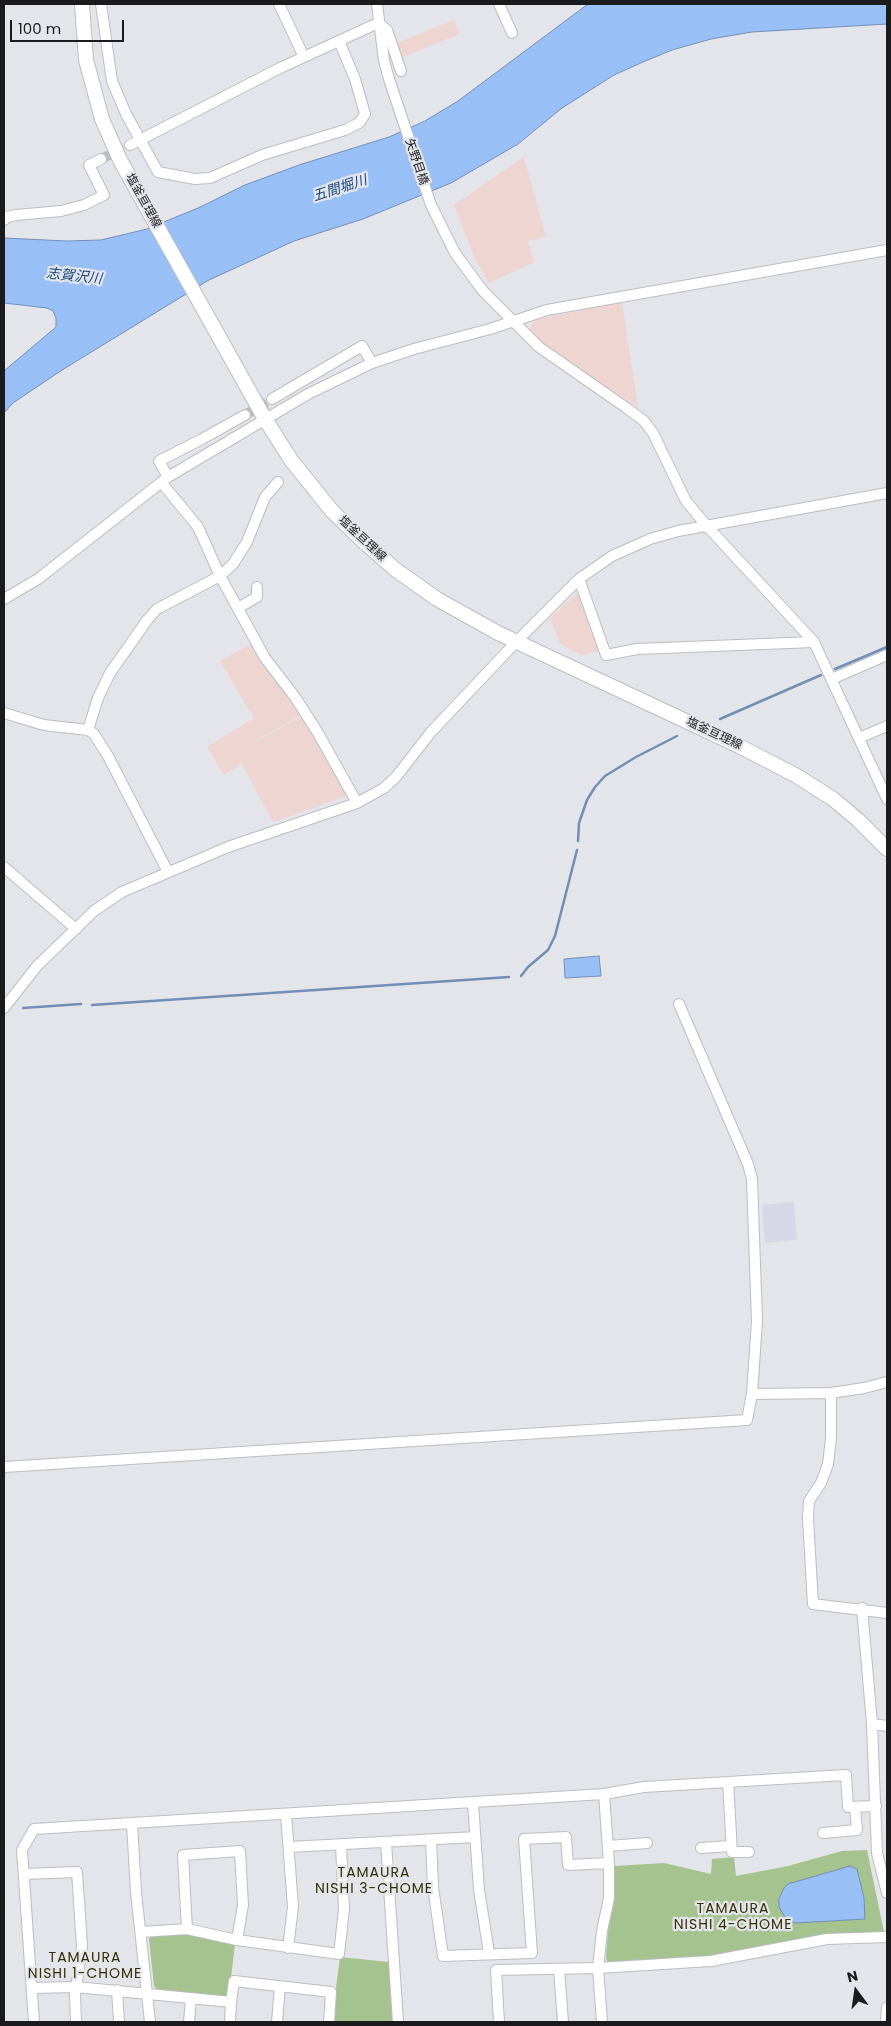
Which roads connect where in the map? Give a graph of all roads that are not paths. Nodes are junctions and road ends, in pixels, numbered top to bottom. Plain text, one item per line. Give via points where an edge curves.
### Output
1 (82, 4) edge
2 (101, 4) edge
3 (279, 4) edge
4 (376, 4) edge
5 (500, 4) edge
6 (378, 23) junction
7 (512, 33) dead end
8 (339, 41) junction
9 (304, 57) junction
10 (401, 70) dead end
11 (140, 139) junction
12 (130, 145) tunnel mouth
13 (101, 159) tunnel mouth
14 (4, 220) edge
15 (887, 250) edge
16 (512, 322) junction
17 (372, 363) junction
18 (272, 399) tunnel mouth
19 (245, 415) tunnel mouth
20 (265, 419) junction
21 (165, 479) junction
22 (278, 482) dead end
23 (887, 493) edge
24 (706, 525) junction
25 (220, 576) junction
26 (579, 579) junction
27 (257, 587) dead end
28 (4, 599) edge
29 (238, 608) junction
30 (517, 641) junction
31 (814, 642) junction
32 (887, 655) edge
33 (832, 679) junction
34 (4, 713) edge
35 (887, 726) edge
36 (88, 730) junction
37 (859, 738) junction
38 (887, 799) edge
39 (357, 803) junction
40 (887, 847) edge
41 (4, 867) edge
42 (168, 872) junction
43 (76, 929) junction
44 (679, 1004) dead end
45 (4, 1008) edge
46 (887, 1382) edge
47 (831, 1393) junction
48 (752, 1394) junction
49 (4, 1467) edge
50 (862, 1608) junction
51 (887, 1612) edge
52 (872, 1724) junction
53 (887, 1726) edge
54 (728, 1782) junction
55 (604, 1794) junction
56 (473, 1803) junction
57 (854, 1806) junction
58 (876, 1806) junction
59 (286, 1814) junction
60 (132, 1824) junction
61 (822, 1833) dead end
62 (475, 1837) junction
63 (430, 1840) junction
64 (386, 1842) junction
65 (647, 1843) dead end
66 (340, 1846) junction
67 (608, 1846) junction
68 (731, 1846) junction
69 (289, 1847) junction
70 (701, 1848) dead end
71 (750, 1852) dead end
72 (882, 1852) edge
73 (609, 1863) junction
74 (24, 1874) junction
75 (887, 1893) edge
76 (187, 1929) junction
77 (141, 1932) junction
78 (887, 1937) edge
79 (237, 1940) junction
80 (288, 1948) junction
81 (489, 1953) junction
82 (598, 1968) junction
83 (560, 1969) junction
84 (280, 1986) junction
85 (76, 1987) junction
86 (32, 1988) junction
87 (118, 1990) junction
88 (148, 1994) junction
89 (191, 1998) junction
90 (231, 2002) junction
91 (887, 2007) edge
92 (34, 2022) edge
93 (76, 2022) edge
94 (119, 2022) edge
95 (150, 2022) edge
96 (189, 2022) edge
97 (230, 2022) edge
98 (277, 2022) edge
99 (329, 2022) edge
100 (398, 2022) edge
101 (499, 2022) edge
102 (563, 2022) edge
103 (602, 2022) edge
104 (886, 2022) edge

1 - 20 main road, 塩釜亘理線 via 86,60 95,99 113,145
2 - 11 street via 112,81
3 - 9 street
4 - 6 street, 矢野目橋
5 - 7 street
6 - 8 street
6 - 10 street via 387,30
6 - 16 street, 矢野目橋 via 387,70 431,205 468,272
8 - 9 street
8 - 11 street via 365,114 359,123 345,130 268,154 210,178 195,179 158,172
9 - 11 street
11 - 12 street
13 - 14 street via 89,165 104,195 62,211 16,215
15 - 16 street via 547,310
16 - 17 street
16 - 24 street, 矢野目橋 via 539,347 644,421 664,452 686,501
17 - 18 street via 362,346
17 - 20 street
19 - 21 street via 159,461
20 - 21 street
20 - 30 main road, 塩釜亘理線 via 291,460 332,511 364,542 437,599
21 - 25 street via 198,527
21 - 28 street via 38,578
22 - 25 street via 265,497 240,554
23 - 24 street
24 - 26 street via 629,547
24 - 31 street, 矢野目橋
25 - 29 street
25 - 36 street via 157,609 110,672
26 - 30 street
26 - 31 street via 606,655 638,649
27 - 29 street via 257,597
29 - 39 street via 265,658 318,733
30 - 39 street via 431,732 390,783
30 - 40 main road, 塩釜亘理線 via 797,776 833,799
31 - 33 street, 矢野目橋
32 - 33 street
33 - 37 street, 矢野目橋
34 - 36 street via 44,725
35 - 37 street
36 - 42 street via 108,756
37 - 38 street, 矢野目橋
39 - 42 street via 228,847
41 - 43 street
42 - 43 street via 109,900
43 - 45 street via 37,966
44 - 48 street via 752,1179 757,1321
46 - 47 street
47 - 48 street
47 - 50 street via 828,1464 810,1501 808,1518 813,1604
48 - 49 street via 747,1420
50 - 51 street
50 - 52 street
52 - 53 street
52 - 58 street
54 - 55 street via 644,1787
54 - 57 street via 846,1775 848,1807
54 - 68 street
55 - 56 street
55 - 67 street
56 - 59 street
56 - 62 street
57 - 58 street
57 - 61 street via 857,1830
58 - 72 street
59 - 60 street
59 - 69 street
60 - 74 street via 34,1829 22,1850
60 - 77 street
62 - 63 street
62 - 81 street
63 - 64 street
63 - 81 street via 443,1956
64 - 66 street
64 - 100 street
65 - 67 street
66 - 69 street
66 - 80 street via 344,1909 339,1954
67 - 73 street
68 - 70 street
68 - 71 street via 732,1852
69 - 80 street via 292,1908
72 - 75 street
73 - 81 street via 568,1865 566,1837 524,1839 532,1953
73 - 82 street via 609,1898
74 - 85 street via 77,1872 82,1946
74 - 86 street
76 - 77 street
76 - 79 street
76 - 79 street via 183,1855 240,1851 243,1905
77 - 88 street
78 - 82 street via 827,1939 711,1960
79 - 80 street
82 - 83 street
82 - 103 street
83 - 101 street via 496,1970
83 - 102 street
84 - 90 street via 234,1981
84 - 98 street
84 - 99 street via 331,1992
85 - 86 street
85 - 87 street
85 - 93 street
86 - 92 street
87 - 88 street
87 - 94 street
88 - 89 street
88 - 95 street
89 - 90 street
89 - 96 street
90 - 97 street
91 - 104 street

